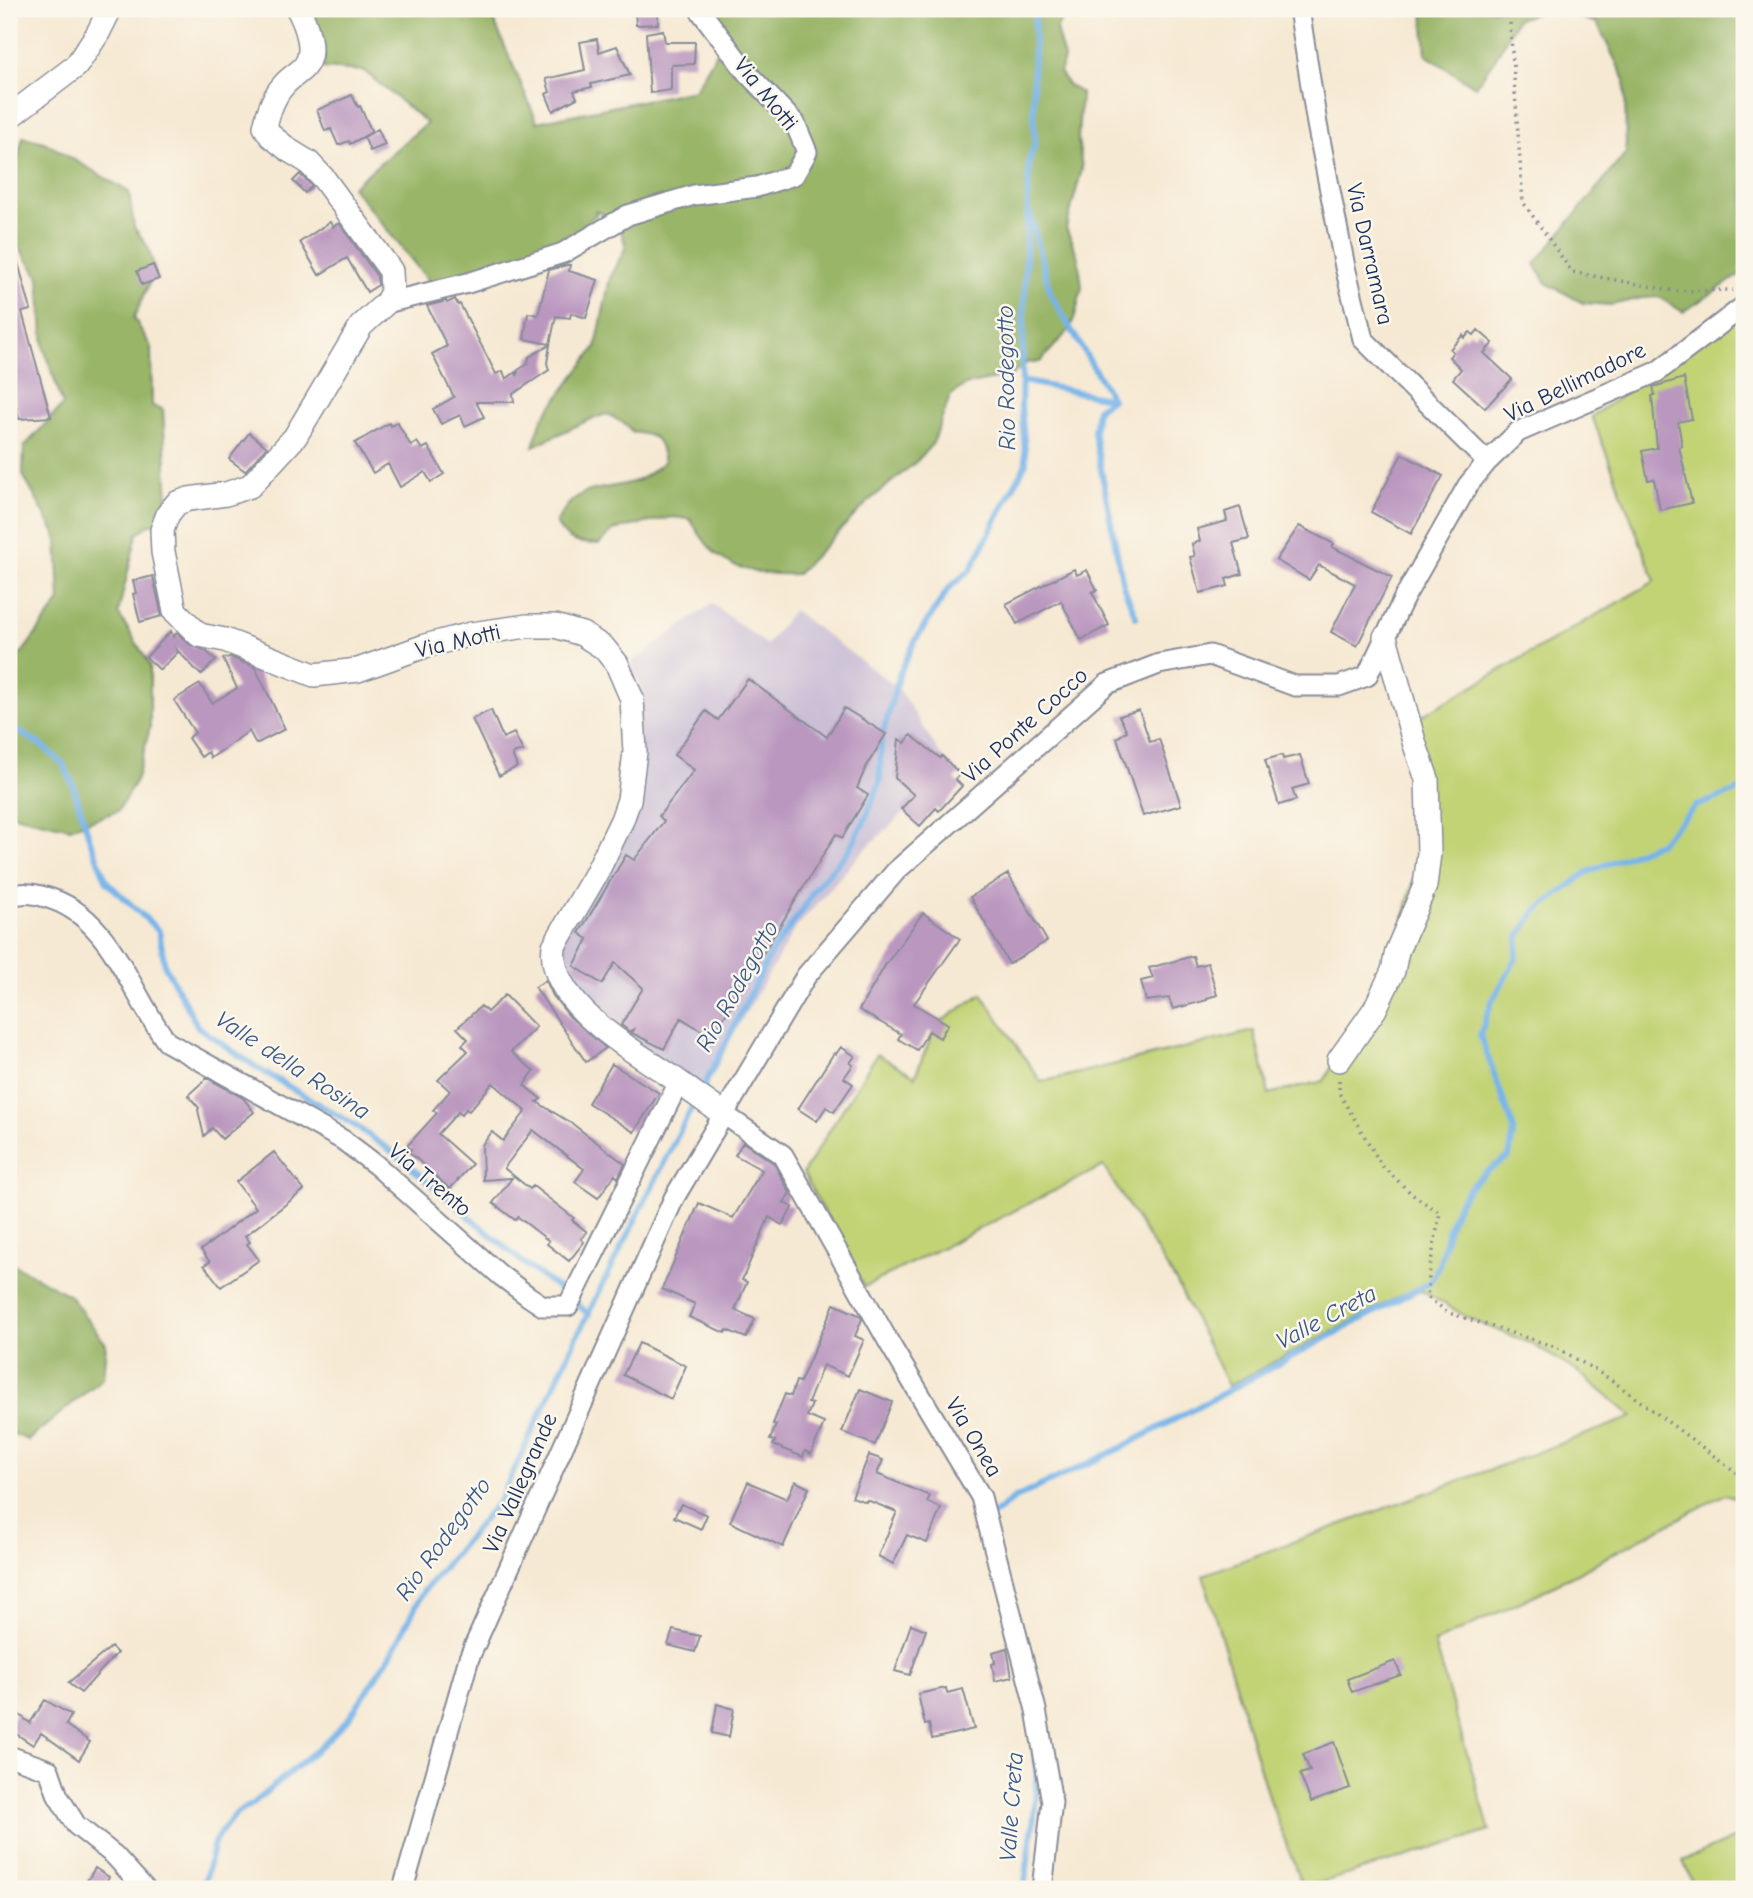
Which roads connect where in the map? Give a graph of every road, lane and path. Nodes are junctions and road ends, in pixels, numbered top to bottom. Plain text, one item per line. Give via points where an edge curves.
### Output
1 (110, 9) edge
2 (298, 9) edge
3 (699, 9) edge
4 (1298, 9) edge
5 (1509, 9) edge
6 (9, 117) edge
7 (1744, 290) edge
8 (386, 303) junction
9 (1744, 306) edge
10 (1487, 462) junction
11 (1468, 485) joint
12 (1385, 637) junction
13 (9, 897) edge
14 (1339, 1060) joint
15 (683, 1086) junction
16 (716, 1109) junction
17 (1744, 1478) edge
18 (9, 1756) edge
19 (145, 1889) edge
20 (403, 1889) edge
21 (1042, 1889) edge

1 - 6 street via 76,66
2 - 8 street via 311,47 309,58 282,87 265,127 324,179 391,271 392,292
3 - 8 street, Via Motti via 748,74 795,123 807,152 794,175 757,187 694,195 628,215 563,253
4 - 10 street, Via Darramara via 1345,267 1363,339
5 - 7 path via 1523,202 1572,272 1675,291
8 - 15 street, Via Motti via 361,326 295,437 250,486 177,503 168,514 162,530 163,552 175,611 199,635 225,640 314,675 358,670 471,634 527,626 555,626 582,634 604,648 617,664 632,699 635,752 629,800 552,958 574,999 600,1029
9 - 10 street, Via Bellimadore via 1657,372 1518,432
10 - 11 street, Via Bellimadore
11 - 12 street, Via Ponte Cocco
12 - 14 street via 1427,779 1429,853 1425,886 1393,971 1375,1009
12 - 16 street, Via Ponte Cocco via 1367,676 1339,685 1295,686 1210,655 1159,664 1107,684 896,872 806,976
13 - 15 street, Via Trento via 29,892 70,906 113,952 167,1042 343,1140 500,1275 543,1306 572,1298
14 - 17 path via 1339,1093 1382,1166 1440,1213 1427,1297 1449,1313 1556,1347 1610,1378
15 - 16 street, Via Motti
16 - 20 street, Via Vallegrande via 469,1658
16 - 21 street, Via Onea via 783,1156 981,1497 1036,1710 1052,1802
18 - 19 street via 49,1770 76,1825 114,1855

